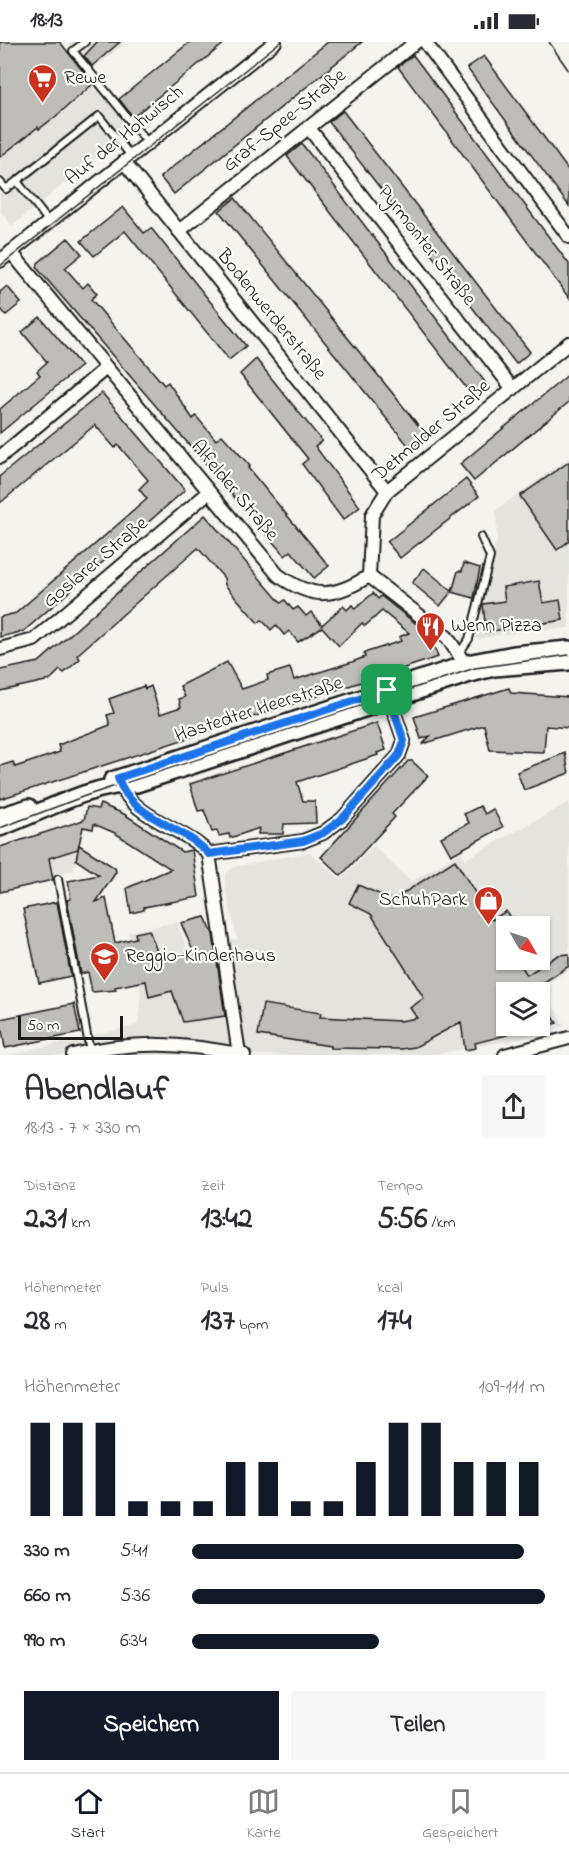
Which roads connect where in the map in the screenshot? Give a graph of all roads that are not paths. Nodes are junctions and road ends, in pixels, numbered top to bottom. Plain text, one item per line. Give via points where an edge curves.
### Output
1 (85, 42) edge
2 (275, 42) edge
3 (416, 42) edge
4 (425, 42) edge
5 (308, 127) junction
6 (148, 143) junction
7 (128, 159) junction
8 (16, 181) junction
9 (0, 182) edge
10 (49, 222) junction
11 (179, 231) junction
12 (569, 237) edge
13 (11, 252) junction
14 (0, 261) edge
15 (569, 343) edge
16 (106, 368) junction
17 (513, 389) junction
18 (0, 457) edge
19 (387, 491) junction
20 (209, 492) junction
21 (481, 537) dead end
22 (369, 576) junction
23 (0, 649) edge
24 (569, 649) edge
25 (463, 658) junction
26 (569, 662) edge
27 (389, 695) junction
28 (119, 781) junction
29 (0, 816) edge
30 (0, 828) edge
31 (209, 854) junction
32 (58, 879) dead end
33 (569, 1038) edge
34 (90, 1051) junction
35 (217, 1052) edge
36 (242, 1054) edge
37 (73, 1055) edge
38 (505, 1055) edge

1 - 6 lane via 73,51
2 - 6 street, Auf der Hohwisch
3 - 5 street, Graf-Spee-Straße
4 - 12 street
5 - 11 street, Graf-Spee-Straße
5 - 17 street, Pyrmonter Straße
6 - 7 street, Auf der Hohwisch
7 - 8 lane via 99,116
7 - 10 street, Auf der Hohwisch
7 - 11 street, Bodenwerderstraße
8 - 9 lane via 6,189
8 - 10 lane
10 - 13 street, Auf der Hohwisch
11 - 19 street, Bodenwerderstraße
13 - 14 street, Auf der Hohwisch
13 - 16 street, Alfelder Straße
15 - 17 street, Detmolder Straße
16 - 18 street
16 - 20 street, Alfelder Straße
17 - 19 street, Detmolder Straße
19 - 22 street, Detmolder Straße via 372,515
20 - 22 street, Alfelder Straße via 278,575 293,586 315,595 346,590
20 - 23 street, Goslarer Straße via 34,640
21 - 25 lane via 490,556
22 - 25 street via 447,637
24 - 25 street, Hastedter Heerstraße
25 - 27 street, Hastedter Heerstraße
26 - 27 street, Hastedter Heerstraße via 494,668
27 - 28 street, Hastedter Heerstraße
27 - 31 street via 404,741 399,755 342,819 303,841
28 - 29 street, Hastedter Heerstraße
28 - 30 street, Hastedter Heerstraße
28 - 31 street via 127,798 138,807 199,843
31 - 36 street
32 - 34 lane
33 - 38 street
34 - 35 street via 141,1043
34 - 37 street
35 - 36 street

